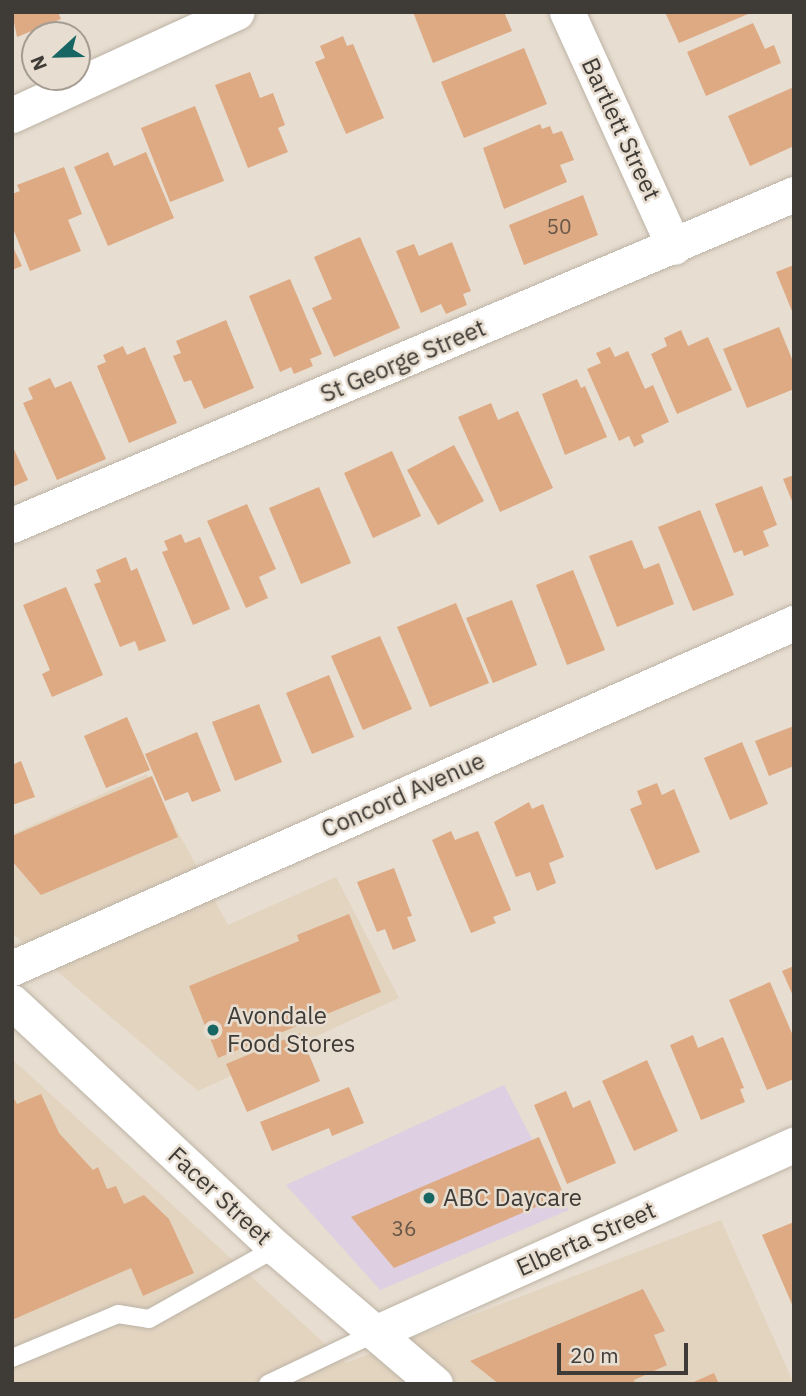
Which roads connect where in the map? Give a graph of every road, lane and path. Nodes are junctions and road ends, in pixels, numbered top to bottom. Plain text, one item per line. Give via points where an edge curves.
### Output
1 (237, 12) edge
2 (567, 12) edge
3 (12, 115) edge
4 (794, 194) edge
5 (674, 247) junction
6 (12, 525) edge
7 (794, 623) edge
8 (12, 968) edge
9 (12, 1002) edge
10 (794, 1145) edge
11 (276, 1248) junction
12 (377, 1332) junction
13 (12, 1358) edge
14 (268, 1384) edge
15 (435, 1384) edge

1 - 3 street
2 - 5 street, Bartlett Street
4 - 5 street, St George Street
5 - 6 street, St George Street
7 - 8 street, Concord Avenue
9 - 11 street, Facer Street
10 - 12 street, Elberta Street
11 - 12 street, Facer Street
11 - 13 lane via 149,1319 118,1314
12 - 14 lane
12 - 15 street, Facer Street

